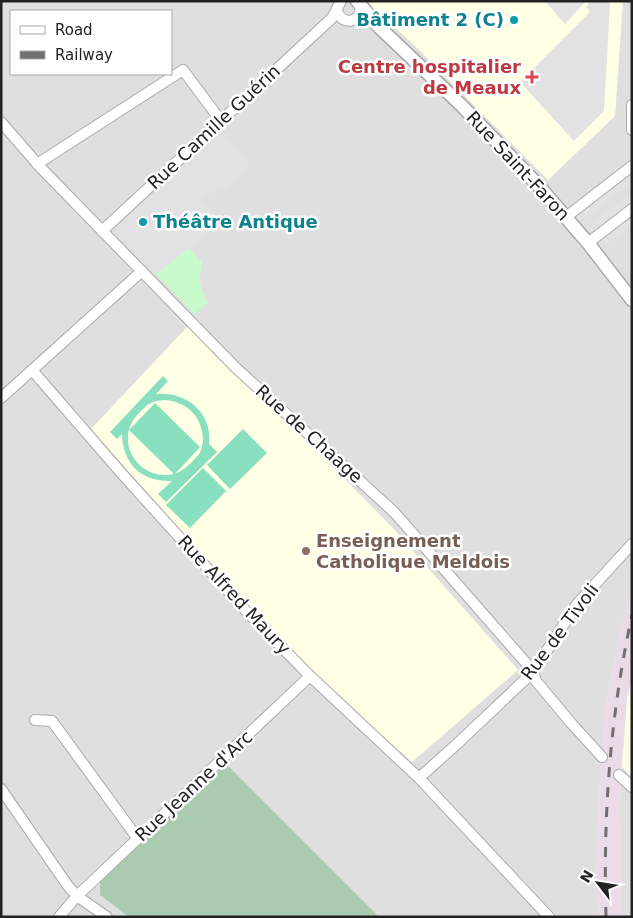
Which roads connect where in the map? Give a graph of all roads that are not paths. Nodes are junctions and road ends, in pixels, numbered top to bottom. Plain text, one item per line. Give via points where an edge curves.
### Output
1 (358, 3) edge
2 (339, 6) edge
3 (356, 19) junction
4 (372, 20) junction
5 (344, 21) junction
6 (326, 24) junction
7 (632, 105) edge
8 (221, 121) junction
9 (1, 122) edge
10 (632, 130) edge
11 (37, 164) junction
12 (632, 166) edge
13 (632, 209) edge
14 (566, 216) junction
15 (102, 231) junction
16 (588, 243) junction
17 (142, 271) junction
18 (632, 300) edge
19 (32, 370) junction
20 (1, 398) edge
21 (632, 544) edge
22 (533, 672) junction
23 (310, 676) junction
24 (35, 720) dead end
25 (602, 757) dead end
26 (620, 775) dead end
27 (419, 778) junction
28 (632, 787) edge
29 (1, 789) edge
30 (138, 839) junction
31 (77, 896) junction
32 (59, 917) edge
33 (107, 917) edge
34 (549, 917) edge

1 - 3 street via 360,14
1 - 4 street, Rue Saint-Faron
2 - 5 street via 339,17
2 - 6 street, Rue Camille Guérin
3 - 4 street
3 - 5 street
4 - 14 street, Rue Saint-Faron via 495,139
5 - 6 street
6 - 8 street, Rue Camille Guérin
7 - 10 street
8 - 11 street via 183,70
8 - 15 street, Rue Camille Guérin
9 - 11 street, Rue de Chaage
11 - 15 street, Rue de Chaage
12 - 14 street
13 - 16 street
14 - 16 street, Rue Saint-Faron
15 - 17 street, Rue de Chaage
16 - 18 street, Rue Saint-Faron
17 - 19 street
17 - 22 street, Rue de Chaage via 235,367 394,512
19 - 20 street
19 - 23 street, Rue Alfred Maury via 229,592
21 - 22 street, Rue de Tivoli via 577,604
22 - 25 street, Rue de Chaage via 570,723
22 - 27 street, Rue de Tivoli
23 - 27 street, Rue Alfred Maury
23 - 30 street, Rue Jeanne d'Arc
24 - 30 street via 52,721
26 - 28 street
27 - 34 street, Rue Alfred Maury
29 - 31 street
30 - 31 street, Rue Jeanne d'Arc
31 - 32 street, Rue Jeanne d'Arc
31 - 33 street

